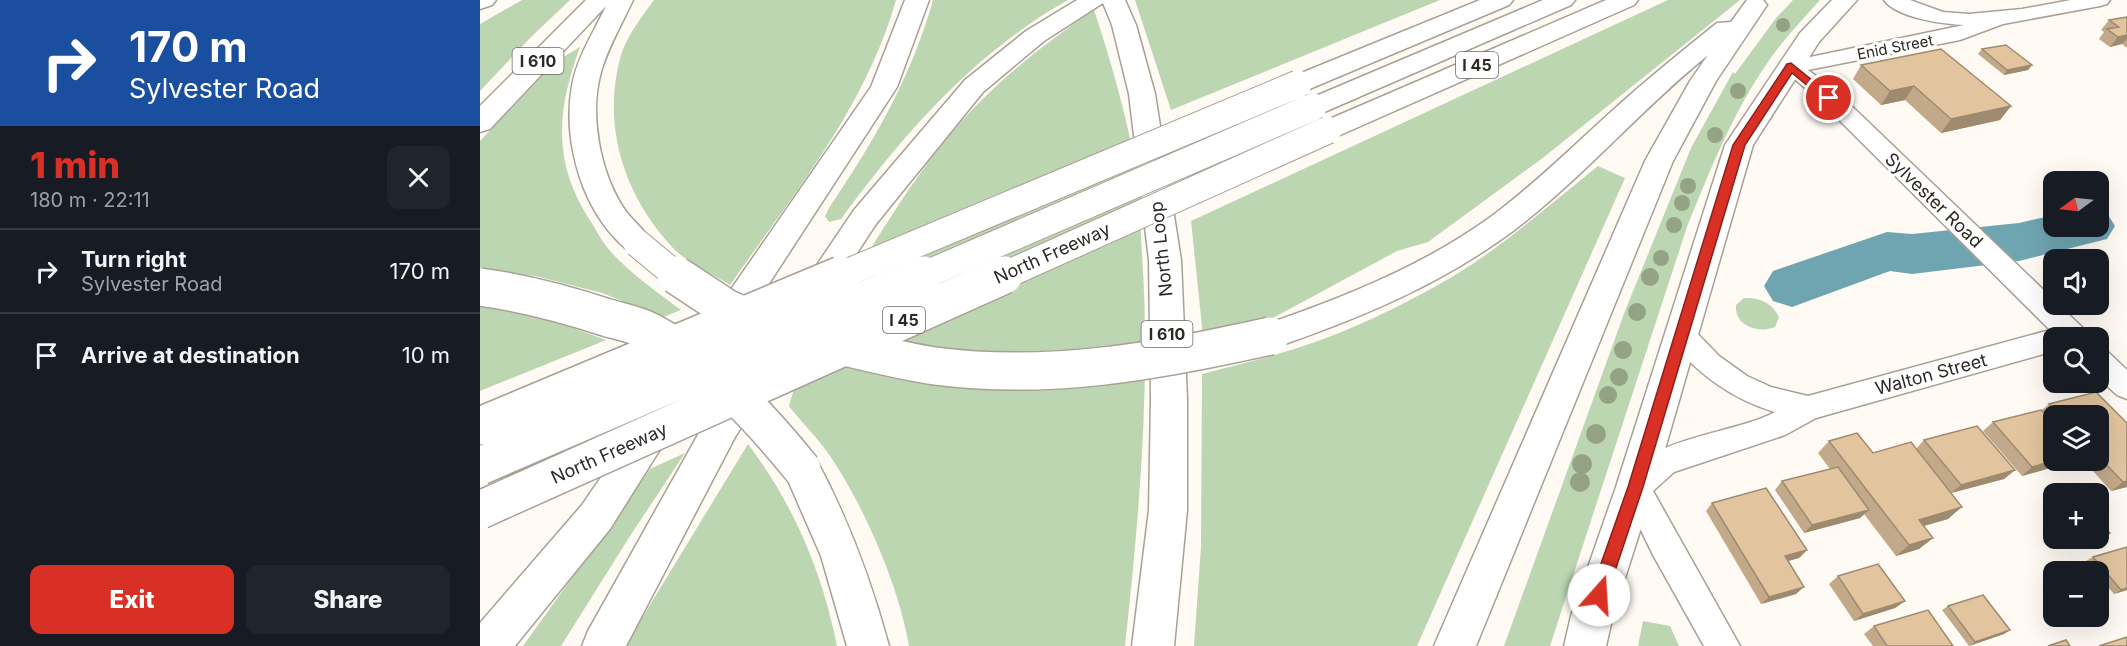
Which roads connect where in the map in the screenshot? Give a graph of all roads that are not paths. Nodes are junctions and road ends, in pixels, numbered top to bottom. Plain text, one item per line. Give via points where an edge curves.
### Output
1 (598, 0) edge
2 (621, 0) edge
3 (917, 0) edge
4 (1092, 0) edge
5 (1501, 0) edge
6 (1563, 0) edge
7 (1626, 0) edge
8 (1845, 0) edge
9 (1894, 0) edge
10 (2100, 0) edge
11 (1757, 2) edge
12 (1119, 13) edge
13 (1996, 19) junction
14 (1791, 67) junction
15 (1313, 107) junction
16 (480, 123) edge
17 (480, 287) edge
18 (2058, 327) edge
19 (1680, 334) junction
20 (2043, 344) edge
21 (2109, 370) edge
22 (2127, 387) edge
23 (1808, 408) junction
24 (480, 426) edge
25 (480, 466) edge
26 (1635, 487) junction
27 (480, 510) edge
28 (1459, 640) edge
29 (488, 646) edge
30 (603, 646) edge
31 (868, 646) edge
32 (1153, 646) edge
33 (1585, 646) edge
34 (1723, 646) edge

1 - 16 main road, I 610
2 - 11 main road, bridge via 585,85 584,118 594,177 611,212 637,243 692,286 749,318 818,341 904,361 1032,370 1109,366 1185,355 1270,336 1330,316 1435,267 1502,224 1658,84
3 - 29 main road via 884,87 596,517
4 - 30 main road via 1035,36 974,86 866,217 722,426
5 - 15 main road, North Freeway / I 45
6 - 15 main road, North Freeway
7 - 15 main road, North Freeway / I 45
8 - 14 main road via 1809,38
9 - 13 street, Enid Street via 1941,18
10 - 13 street, Enid Street
11 - 28 main road via 1703,81 1659,160
12 - 32 main road, North Loop / I 610 via 1142,94 1166,260 1168,510
13 - 14 street, Enid Street via 1960,34
14 - 18 street, Sylvester Road via 1829,98 2043,306
14 - 19 main road via 1739,145
15 - 24 main road, North Freeway / I 45, bridge
15 - 25 main road, North Freeway, bridge
15 - 27 main road, North Freeway / I 45, bridge
17 - 31 main road, bridge via 563,303 650,331 734,392 802,469 825,511
19 - 23 street, Walton Street via 1721,376 1768,400
19 - 26 main road
20 - 23 street, Walton Street
21 - 22 street
23 - 26 street, Walton Street via 1775,426 1664,462
26 - 33 main road
26 - 34 street

